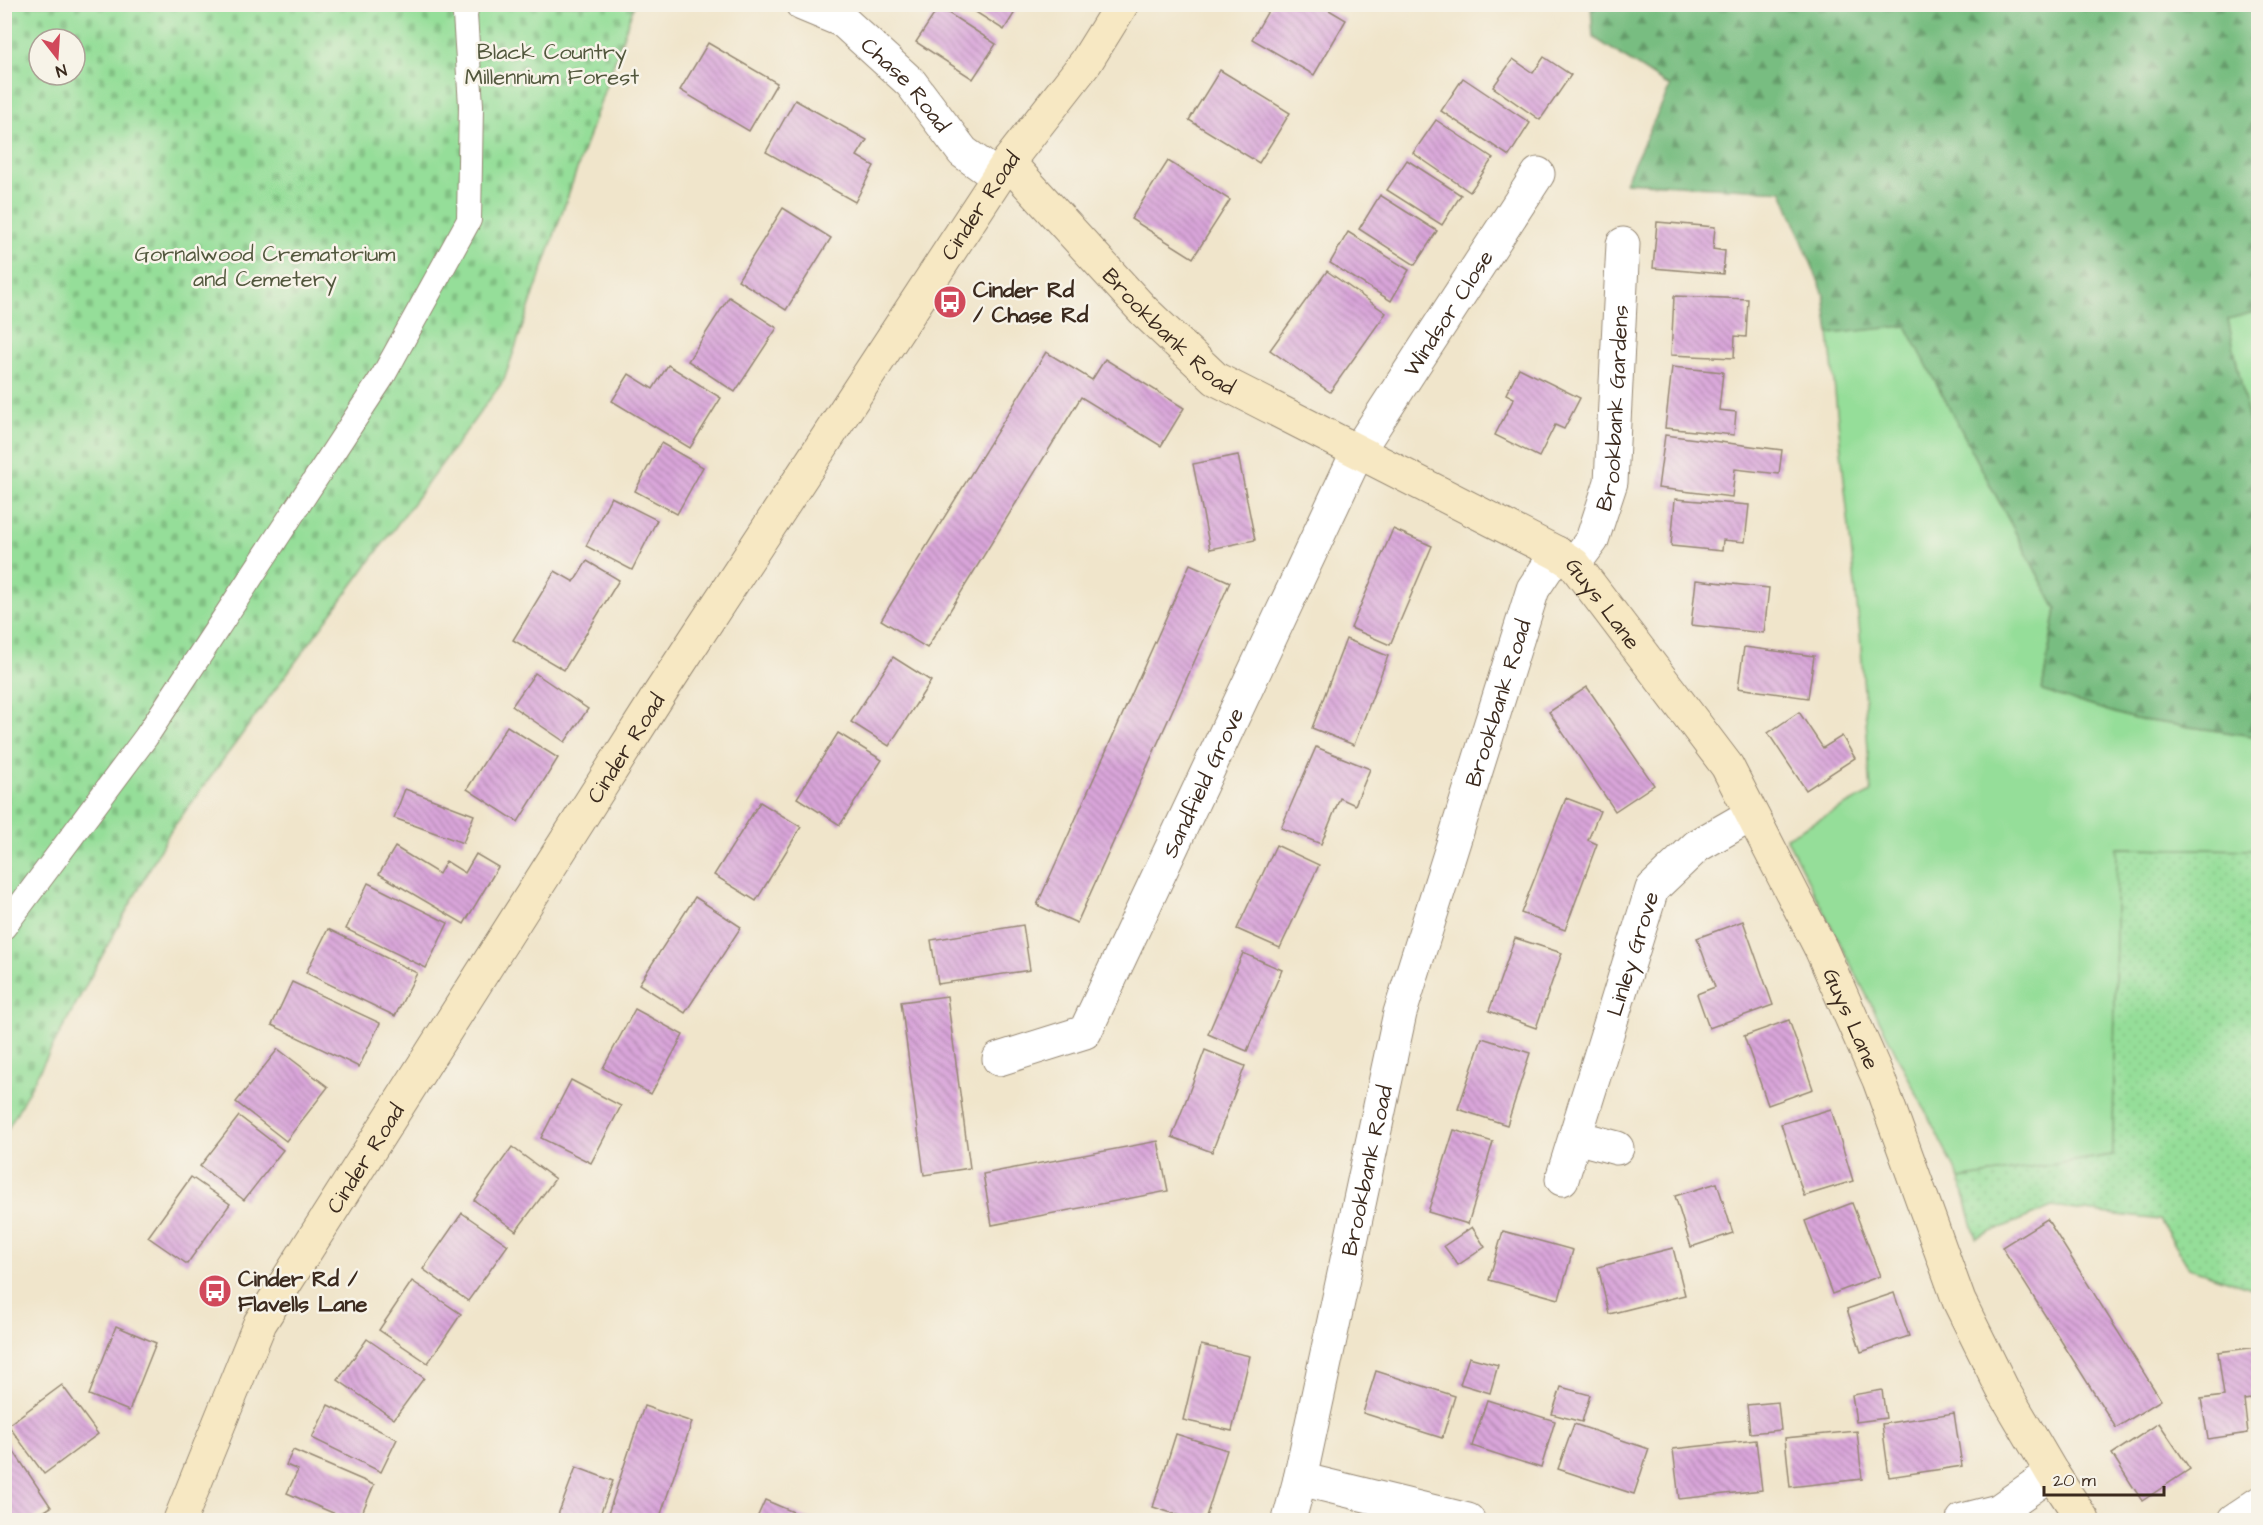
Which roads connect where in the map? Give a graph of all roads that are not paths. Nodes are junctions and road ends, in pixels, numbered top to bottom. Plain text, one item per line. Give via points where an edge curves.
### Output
1 (467, 4) edge
2 (802, 4) edge
3 (1122, 4) edge
4 (1003, 170) junction
5 (1538, 174) dead end
6 (1623, 244) dead end
7 (1358, 451) junction
8 (1566, 559) junction
9 (1751, 815) junction
10 (4, 927) edge
11 (999, 1059) dead end
12 (1576, 1137) junction
13 (1617, 1148) dead end
14 (1562, 1179) dead end
15 (2052, 1473) junction
16 (1299, 1479) junction
17 (2259, 1504) edge
18 (180, 1521) edge
19 (1289, 1521) edge
20 (1468, 1521) edge
21 (1963, 1521) edge
22 (2083, 1521) edge
23 (2234, 1521) edge

1 - 10 lane via 471,105 469,220 383,376 146,737
2 - 4 street, Chase Road via 843,21 911,83 963,152
3 - 4 street, Cinder Road via 1086,62
4 - 7 street, Brookbank Road via 1216,379
4 - 18 street, Cinder Road via 660,693 260,1323
5 - 7 street, Windsor Close
6 - 8 street, Brookbank Gardens via 1611,482 1592,540
7 - 8 street, Brookbank Road
7 - 11 street, Sandfield Grove via 1084,1032
8 - 9 street, Guys Lane via 1727,766
8 - 16 street, Brookbank Road via 1533,589 1400,1013
9 - 12 street, Linley Grove via 1697,846 1652,889
9 - 15 street, Guys Lane via 1821,949 1879,1080 1959,1300 2002,1388
12 - 13 street
12 - 14 street, Linley Grove
15 - 21 street via 1998,1511
15 - 22 street, Guys Lane
16 - 19 street, Brookbank Road
16 - 20 street
17 - 23 street

